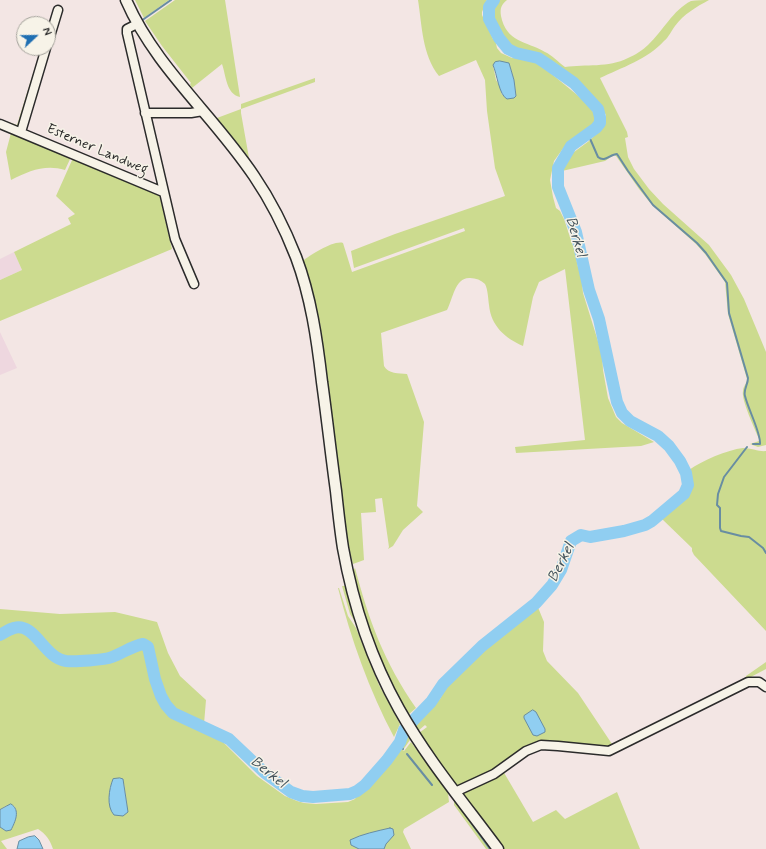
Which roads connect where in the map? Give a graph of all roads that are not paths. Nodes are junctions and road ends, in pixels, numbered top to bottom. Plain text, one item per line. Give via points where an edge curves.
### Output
1 (126, 0) edge
2 (58, 10) dead end
3 (56, 16) edge
4 (137, 24) junction
5 (44, 56) edge
6 (203, 111) junction
7 (145, 113) junction
8 (0, 124) edge
9 (21, 132) junction
10 (163, 192) junction
11 (194, 284) dead end
12 (766, 687) edge
13 (456, 792) junction
14 (498, 849) edge

1 - 4 street
2 - 3 street
4 - 6 street
4 - 7 street, Esterner Landweg via 127,29 127,33
5 - 9 street
6 - 7 street
6 - 13 street via 264,192 289,241 315,324 343,546 356,606 368,642 400,710
7 - 10 street, Esterner Landweg
8 - 9 street, Esterner Landweg
9 - 10 street, Esterner Landweg
10 - 11 street, Esterner Landweg via 175,239
12 - 13 street via 758,682 744,684 609,751 550,745 531,748 494,774
13 - 14 street

